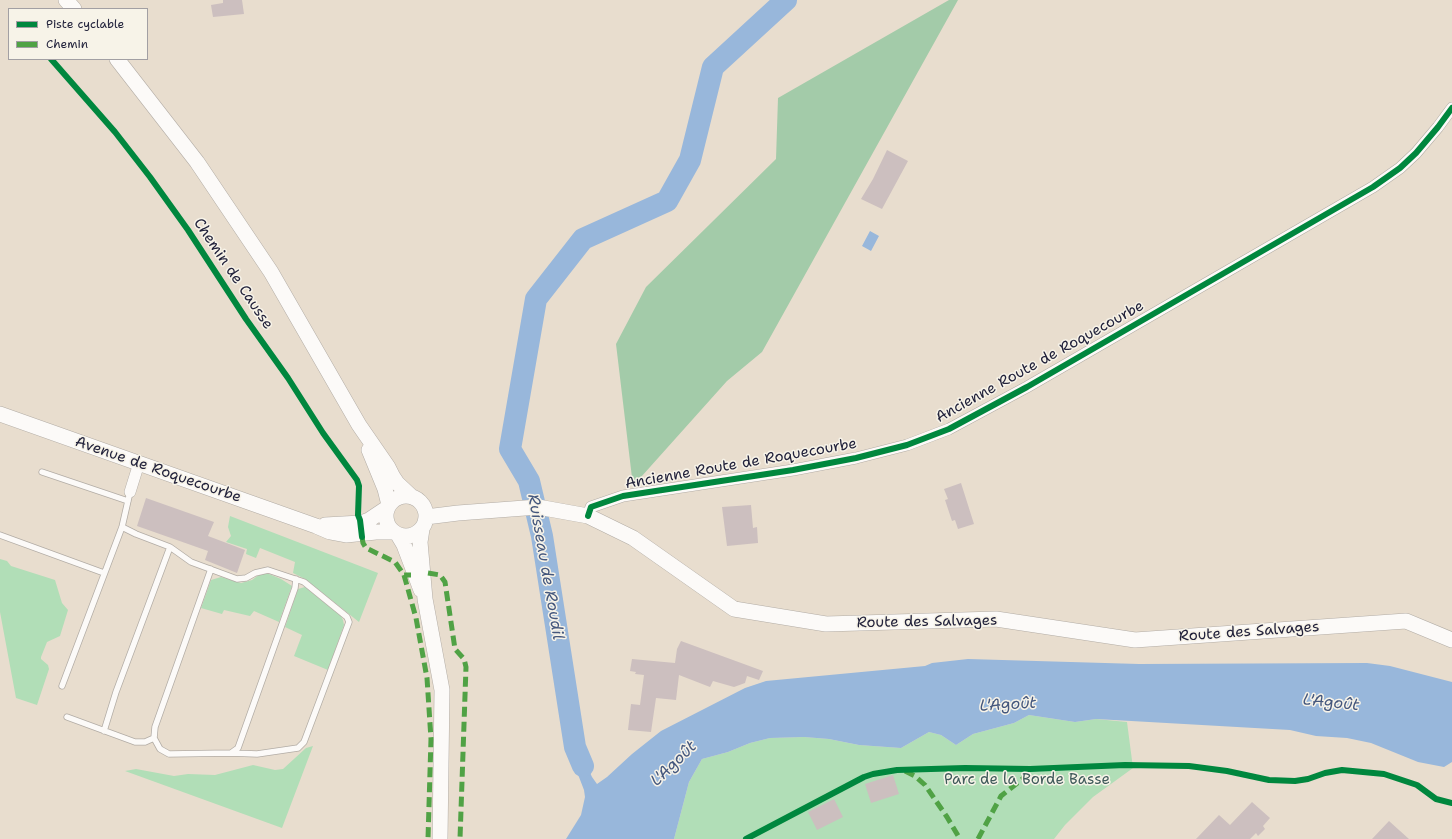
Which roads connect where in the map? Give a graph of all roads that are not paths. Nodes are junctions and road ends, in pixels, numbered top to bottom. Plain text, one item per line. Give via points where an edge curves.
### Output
1 (66, 0) edge
2 (73, 8) edge
3 (118, 60) edge
4 (1452, 108) edge
5 (0, 414) edge
6 (359, 425) junction
7 (140, 463) junction
8 (42, 472) dead end
9 (129, 496) junction
10 (412, 497) junction
11 (388, 507) junction
12 (588, 516) junction
13 (424, 523) junction
14 (316, 526) junction
15 (122, 527) junction
16 (396, 534) junction
17 (0, 535) edge
18 (170, 547) junction
19 (211, 569) junction
20 (104, 573) junction
21 (296, 579) junction
22 (425, 599) junction
23 (1452, 640) edge
24 (62, 686) dead end
25 (67, 717) dead end
26 (104, 731) junction
27 (154, 738) junction
28 (232, 753) junction
29 (440, 839) edge

1 - 2 main road
3 - 6 main road via 197,162 271,272
4 - 12 street, Ancienne Route de Roquecourbe via 1416,152 1389,177 1040,380 949,429 907,445 856,458 623,496 591,507
5 - 7 main road, Avenue de Roquecourbe
6 - 10 main road via 397,484
6 - 11 main road via 383,483
7 - 9 street
7 - 14 main road, Avenue de Roquecourbe
8 - 9 lane
9 - 15 lane
10 - 11 main road via 402,496 392,501
10 - 13 main road via 423,505
11 - 14 main road, Avenue de Roquecourbe via 361,523
11 - 16 main road via 386,522
12 - 13 main road, Route des Salvages via 536,507 458,513
12 - 23 main road, Route des Salvages via 633,538 734,609 826,624 996,619 1135,640 1406,621
13 - 16 main road via 411,536
13 - 22 main road via 420,542
14 - 16 main road, Avenue de Roquecourbe via 346,535 376,532
15 - 18 lane
15 - 20 lane
16 - 22 main road via 404,545
17 - 20 lane
18 - 19 lane via 192,562
18 - 26 lane
19 - 21 lane via 237,579 268,570
19 - 27 lane via 155,727
20 - 24 lane
21 - 28 lane via 238,748
21 - 28 lane via 304,582 347,617 348,622 308,736 298,748 257,754
22 - 29 main road via 442,690
25 - 26 lane
26 - 27 lane via 134,742
27 - 28 lane via 160,749 169,754

